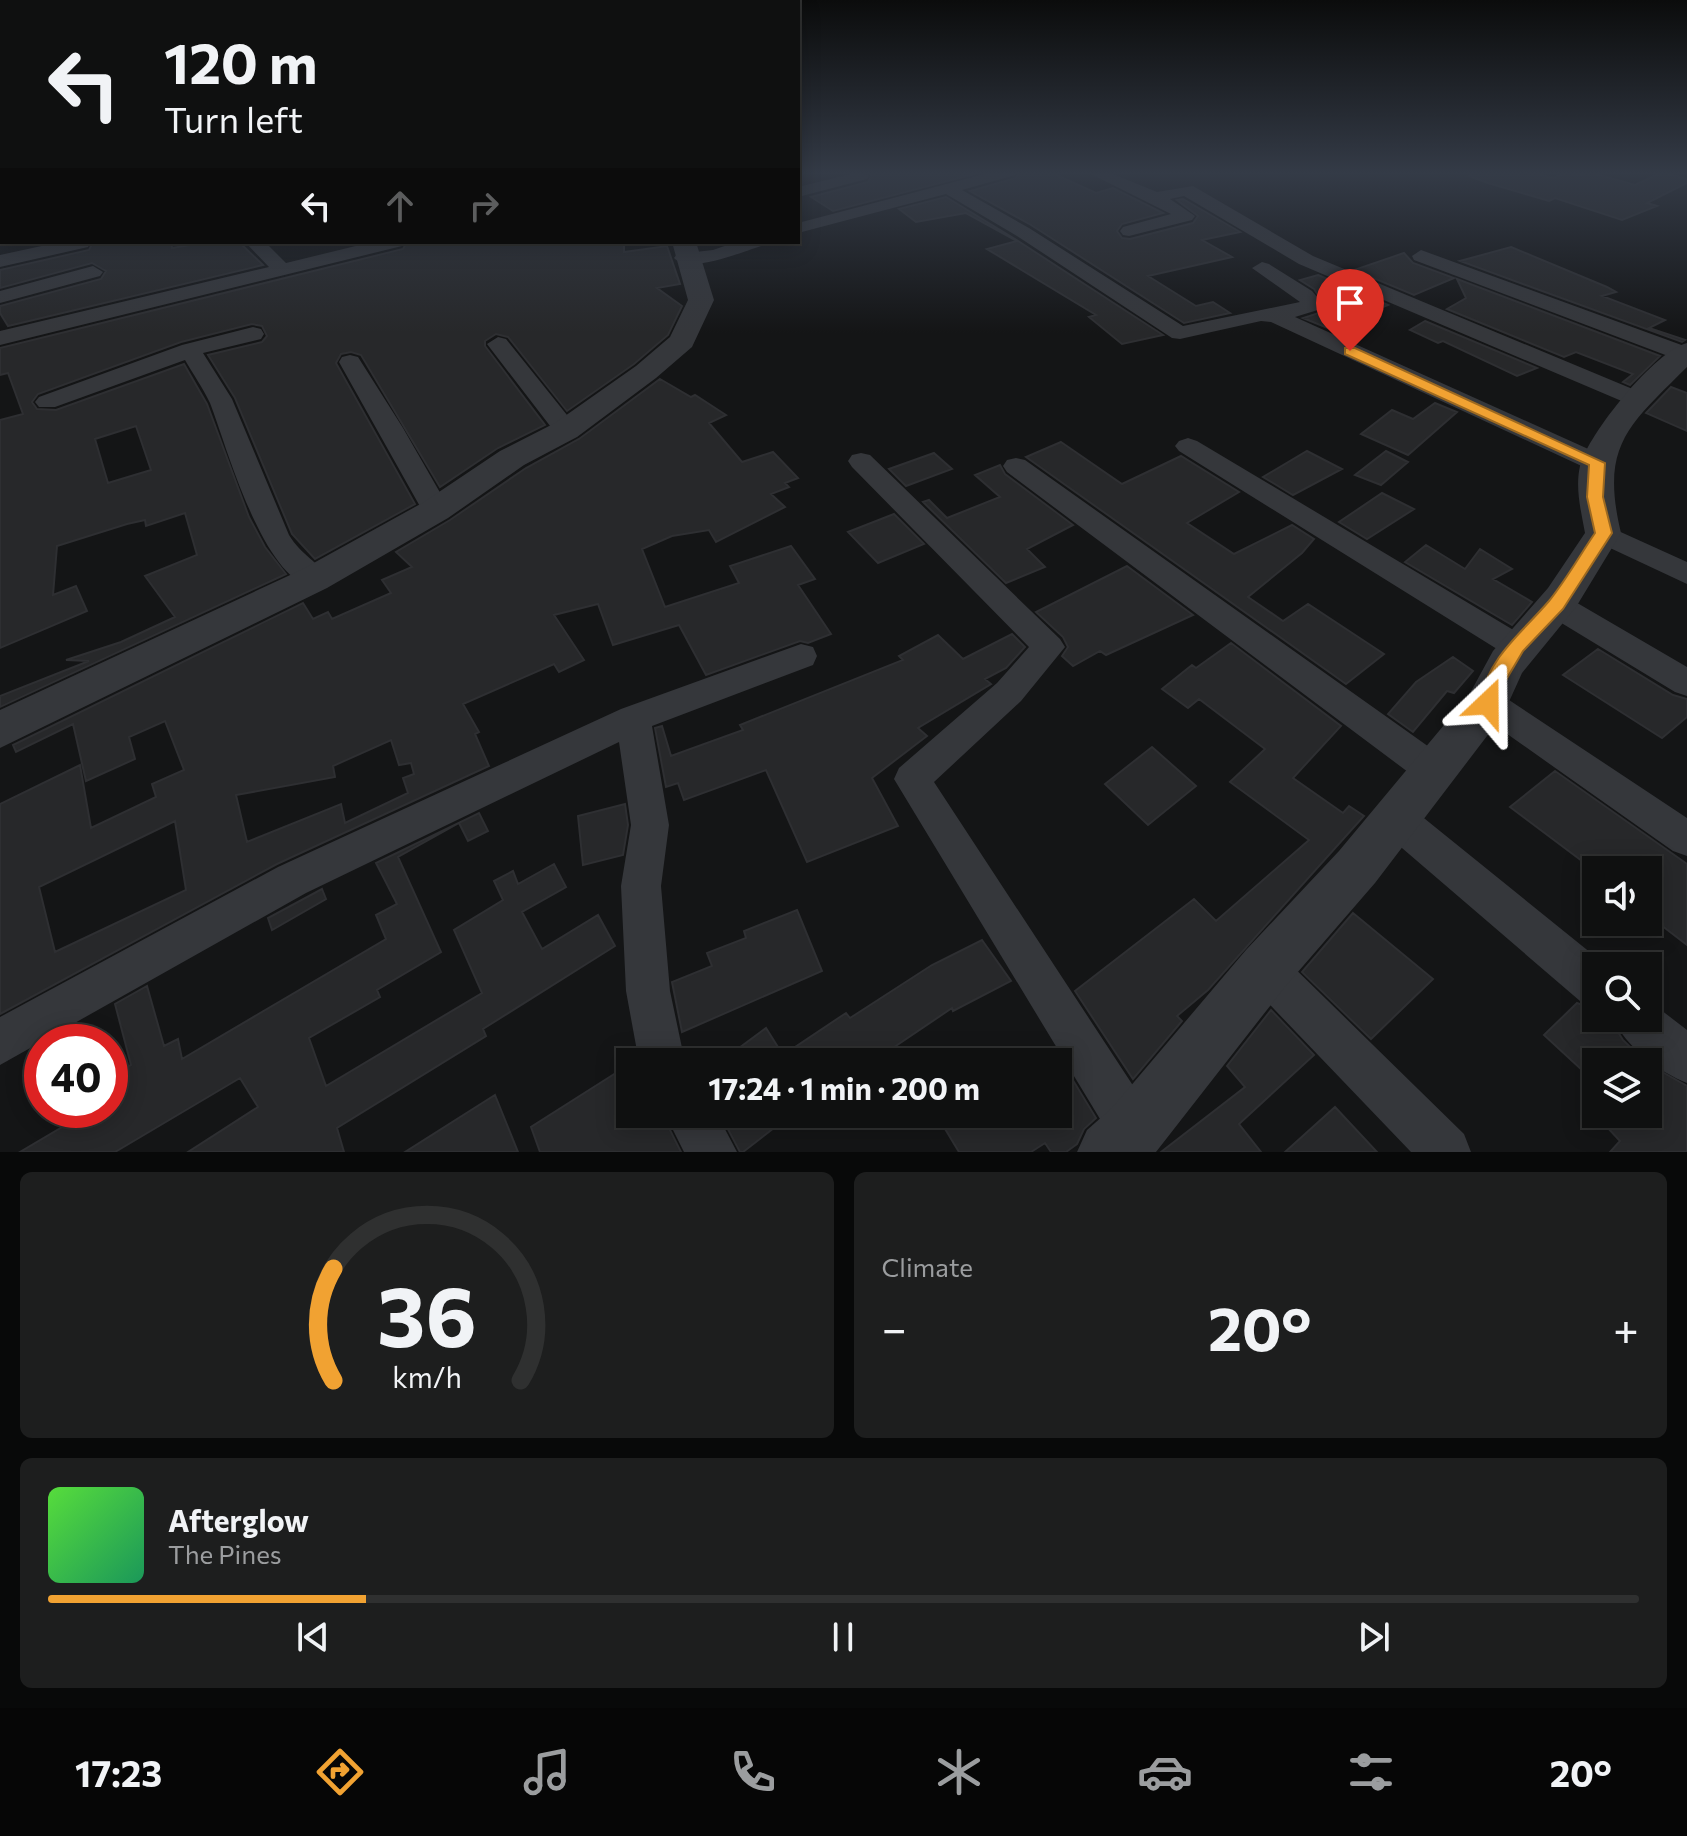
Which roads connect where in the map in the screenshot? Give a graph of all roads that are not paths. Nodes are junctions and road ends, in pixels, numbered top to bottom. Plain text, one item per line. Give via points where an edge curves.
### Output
1 (1012, 226) edge
2 (1149, 226) edge
3 (1248, 226) edge
4 (1129, 231) dead end
5 (72, 244) edge
6 (82, 244) edge
7 (256, 244) edge
8 (387, 244) edge
9 (748, 244) edge
10 (684, 250) edge
11 (1421, 256) dead end
12 (1306, 260) junction
13 (0, 261) edge
14 (283, 270) junction
15 (100, 291) junction
16 (0, 297) edge
17 (1275, 316) junction
18 (253, 334) dead end
19 (0, 338) edge
20 (498, 344) dead end
21 (190, 350) junction
22 (1686, 352) edge
23 (350, 362) dead end
24 (1639, 400) junction
25 (47, 402) dead end
26 (566, 430) junction
27 (1188, 446) dead end
28 (861, 461) dead end
29 (1597, 463) junction
30 (1016, 466) dead end
31 (436, 510) junction
32 (1603, 533) junction
33 (1687, 574) edge
34 (314, 579) junction
35 (1556, 605) junction
36 (1516, 646) junction
37 (801, 656) dead end
38 (1687, 683) edge
39 (1488, 703) junction
40 (633, 719) junction
41 (0, 730) edge
42 (1433, 770) junction
43 (1395, 818) junction
44 (1687, 839) edge
45 (1265, 969) junction
46 (1582, 973) edge
47 (1653, 1032) edge
48 (0, 1042) edge
49 (659, 1048) edge
50 (1687, 1060) edge
51 (697, 1128) edge
52 (1118, 1146) edge
53 (712, 1152) edge
54 (1446, 1152) edge

1 - 17 street via 1180,333
2 - 4 street
3 - 12 street
5 - 13 street
6 - 15 street
7 - 14 street
8 - 14 street
9 - 10 street via 715,255
10 - 26 street via 701,300 682,341
11 - 22 street
12 - 17 street via 1262,268 1314,305
12 - 24 street
14 - 15 street
15 - 16 street
15 - 19 street
17 - 29 street
18 - 21 street
20 - 26 street
21 - 25 street
21 - 34 street via 220,399 275,535 288,558
22 - 24 street
23 - 31 street
24 - 29 street via 1607,440
26 - 31 street via 512,458
27 - 36 street
28 - 52 street via 1049,647 1009,692 912,779
29 - 32 street via 1595,497
30 - 42 street
31 - 34 street
32 - 33 street
32 - 35 street
34 - 41 street
35 - 36 street
35 - 38 street
36 - 39 street
37 - 40 street
39 - 42 street
39 - 44 street
40 - 48 street via 292,880
40 - 49 street via 650,825 641,886 648,991
42 - 43 street
43 - 45 street
43 - 46 street
45 - 52 street
45 - 54 street
47 - 50 street
51 - 53 street

